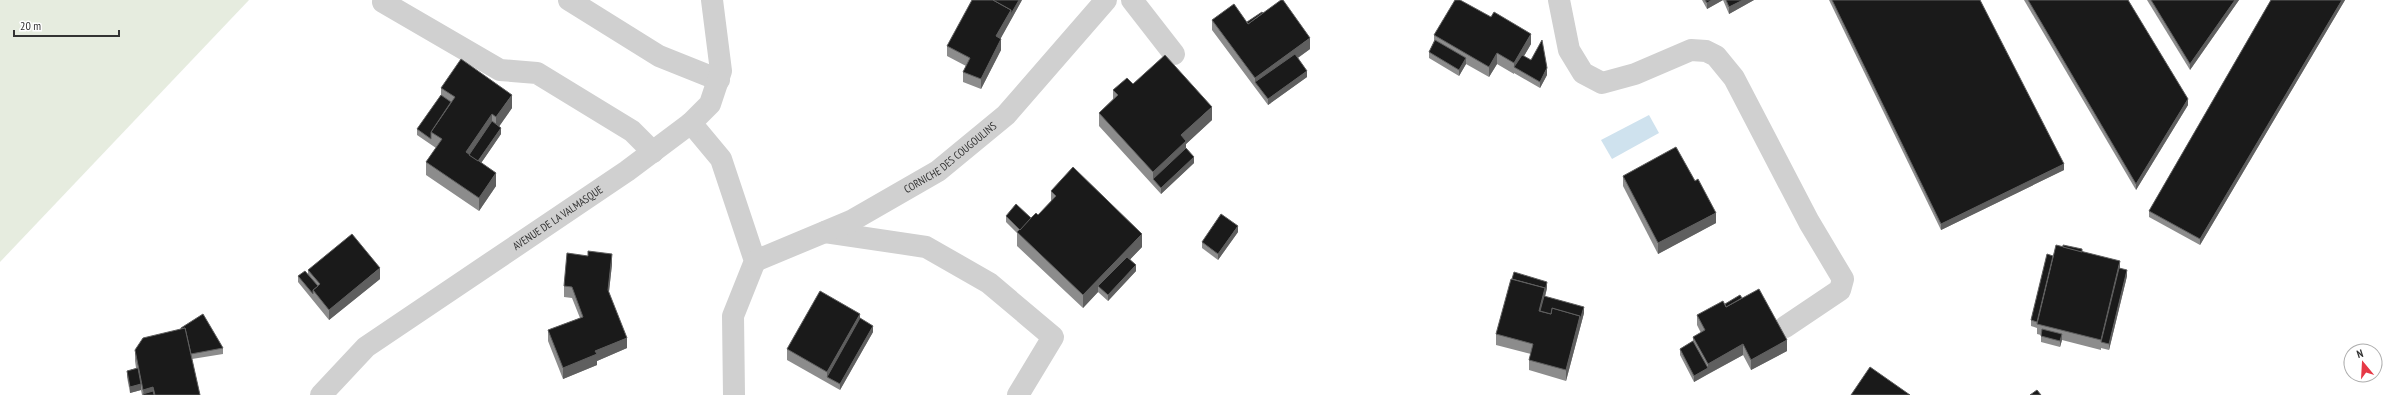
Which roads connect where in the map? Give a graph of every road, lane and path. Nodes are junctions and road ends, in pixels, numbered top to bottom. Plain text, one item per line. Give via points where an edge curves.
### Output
1 (569, 0) edge
2 (712, 0) edge
3 (1106, 0) edge
4 (1132, 0) edge
5 (1559, 0) edge
6 (383, 2) dead end
7 (1174, 54) dead end
8 (719, 80) junction
9 (691, 123) junction
10 (652, 152) junction
11 (826, 232) junction
12 (755, 261) junction
13 (1785, 327) dead end
14 (320, 395) edge
15 (734, 395) edge
16 (1018, 395) edge

1 - 8 street via 659,56
2 - 8 street, AVENUE DE LA VALMASQUE via 721,71
3 - 11 street, CORNICHE DES COUGOULINS via 1006,114 938,171 851,221
4 - 7 street
5 - 13 street via 1569,50 1583,73 1602,83 1635,74 1691,50 1706,51 1716,56 1734,78 1809,222 1843,279 1840,290
6 - 10 street via 500,70 537,73 632,131
8 - 9 street, AVENUE DE LA VALMASQUE via 710,104
9 - 10 street, AVENUE DE LA VALMASQUE
9 - 12 street via 721,159
10 - 14 street, AVENUE DE LA VALMASQUE via 366,347
11 - 12 street, CORNICHE DES COUGOULINS
11 - 16 street via 926,247 989,283 1053,337
12 - 15 street via 733,316

